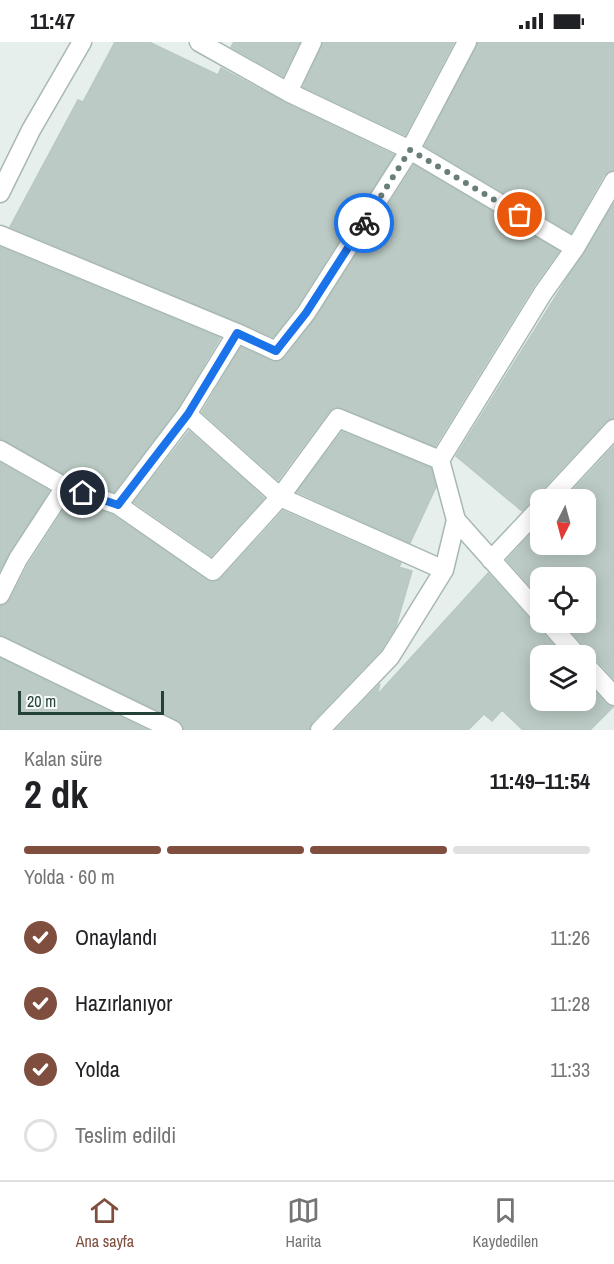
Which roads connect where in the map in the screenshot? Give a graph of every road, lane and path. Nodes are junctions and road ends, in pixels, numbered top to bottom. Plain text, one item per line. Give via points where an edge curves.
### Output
1 (82, 42) edge
2 (199, 42) edge
3 (312, 42) edge
4 (467, 42) edge
5 (288, 92) junction
6 (410, 150) junction
7 (614, 181) edge
8 (0, 193) edge
9 (0, 236) edge
10 (575, 248) junction
11 (237, 333) junction
12 (188, 414) junction
13 (614, 429) edge
14 (0, 450) edge
15 (440, 460) junction
16 (65, 487) junction
17 (558, 489) edge
18 (280, 497) junction
19 (118, 505) junction
20 (530, 519) edge
21 (456, 520) junction
22 (491, 560) junction
23 (444, 570) junction
24 (0, 595) edge
25 (530, 603) edge
26 (558, 633) edge
27 (568, 645) edge
28 (0, 646) edge
29 (596, 676) edge
30 (614, 696) edge
31 (173, 730) edge
32 (320, 730) edge

1 - 8 street
2 - 5 street
3 - 5 street
4 - 6 street
5 - 6 street
6 - 10 street
6 - 11 street via 312,303 276,351
7 - 10 street
9 - 11 street
10 - 15 street
11 - 12 street
12 - 18 street
12 - 19 street
13 - 17 street
14 - 16 street
15 - 18 street via 338,418
15 - 21 street
16 - 19 street
16 - 24 street via 18,559
18 - 19 street via 213,571
18 - 23 street
20 - 22 street
21 - 22 street
21 - 23 street
22 - 25 street
23 - 32 street via 390,657
26 - 27 street
28 - 31 street
29 - 30 street

